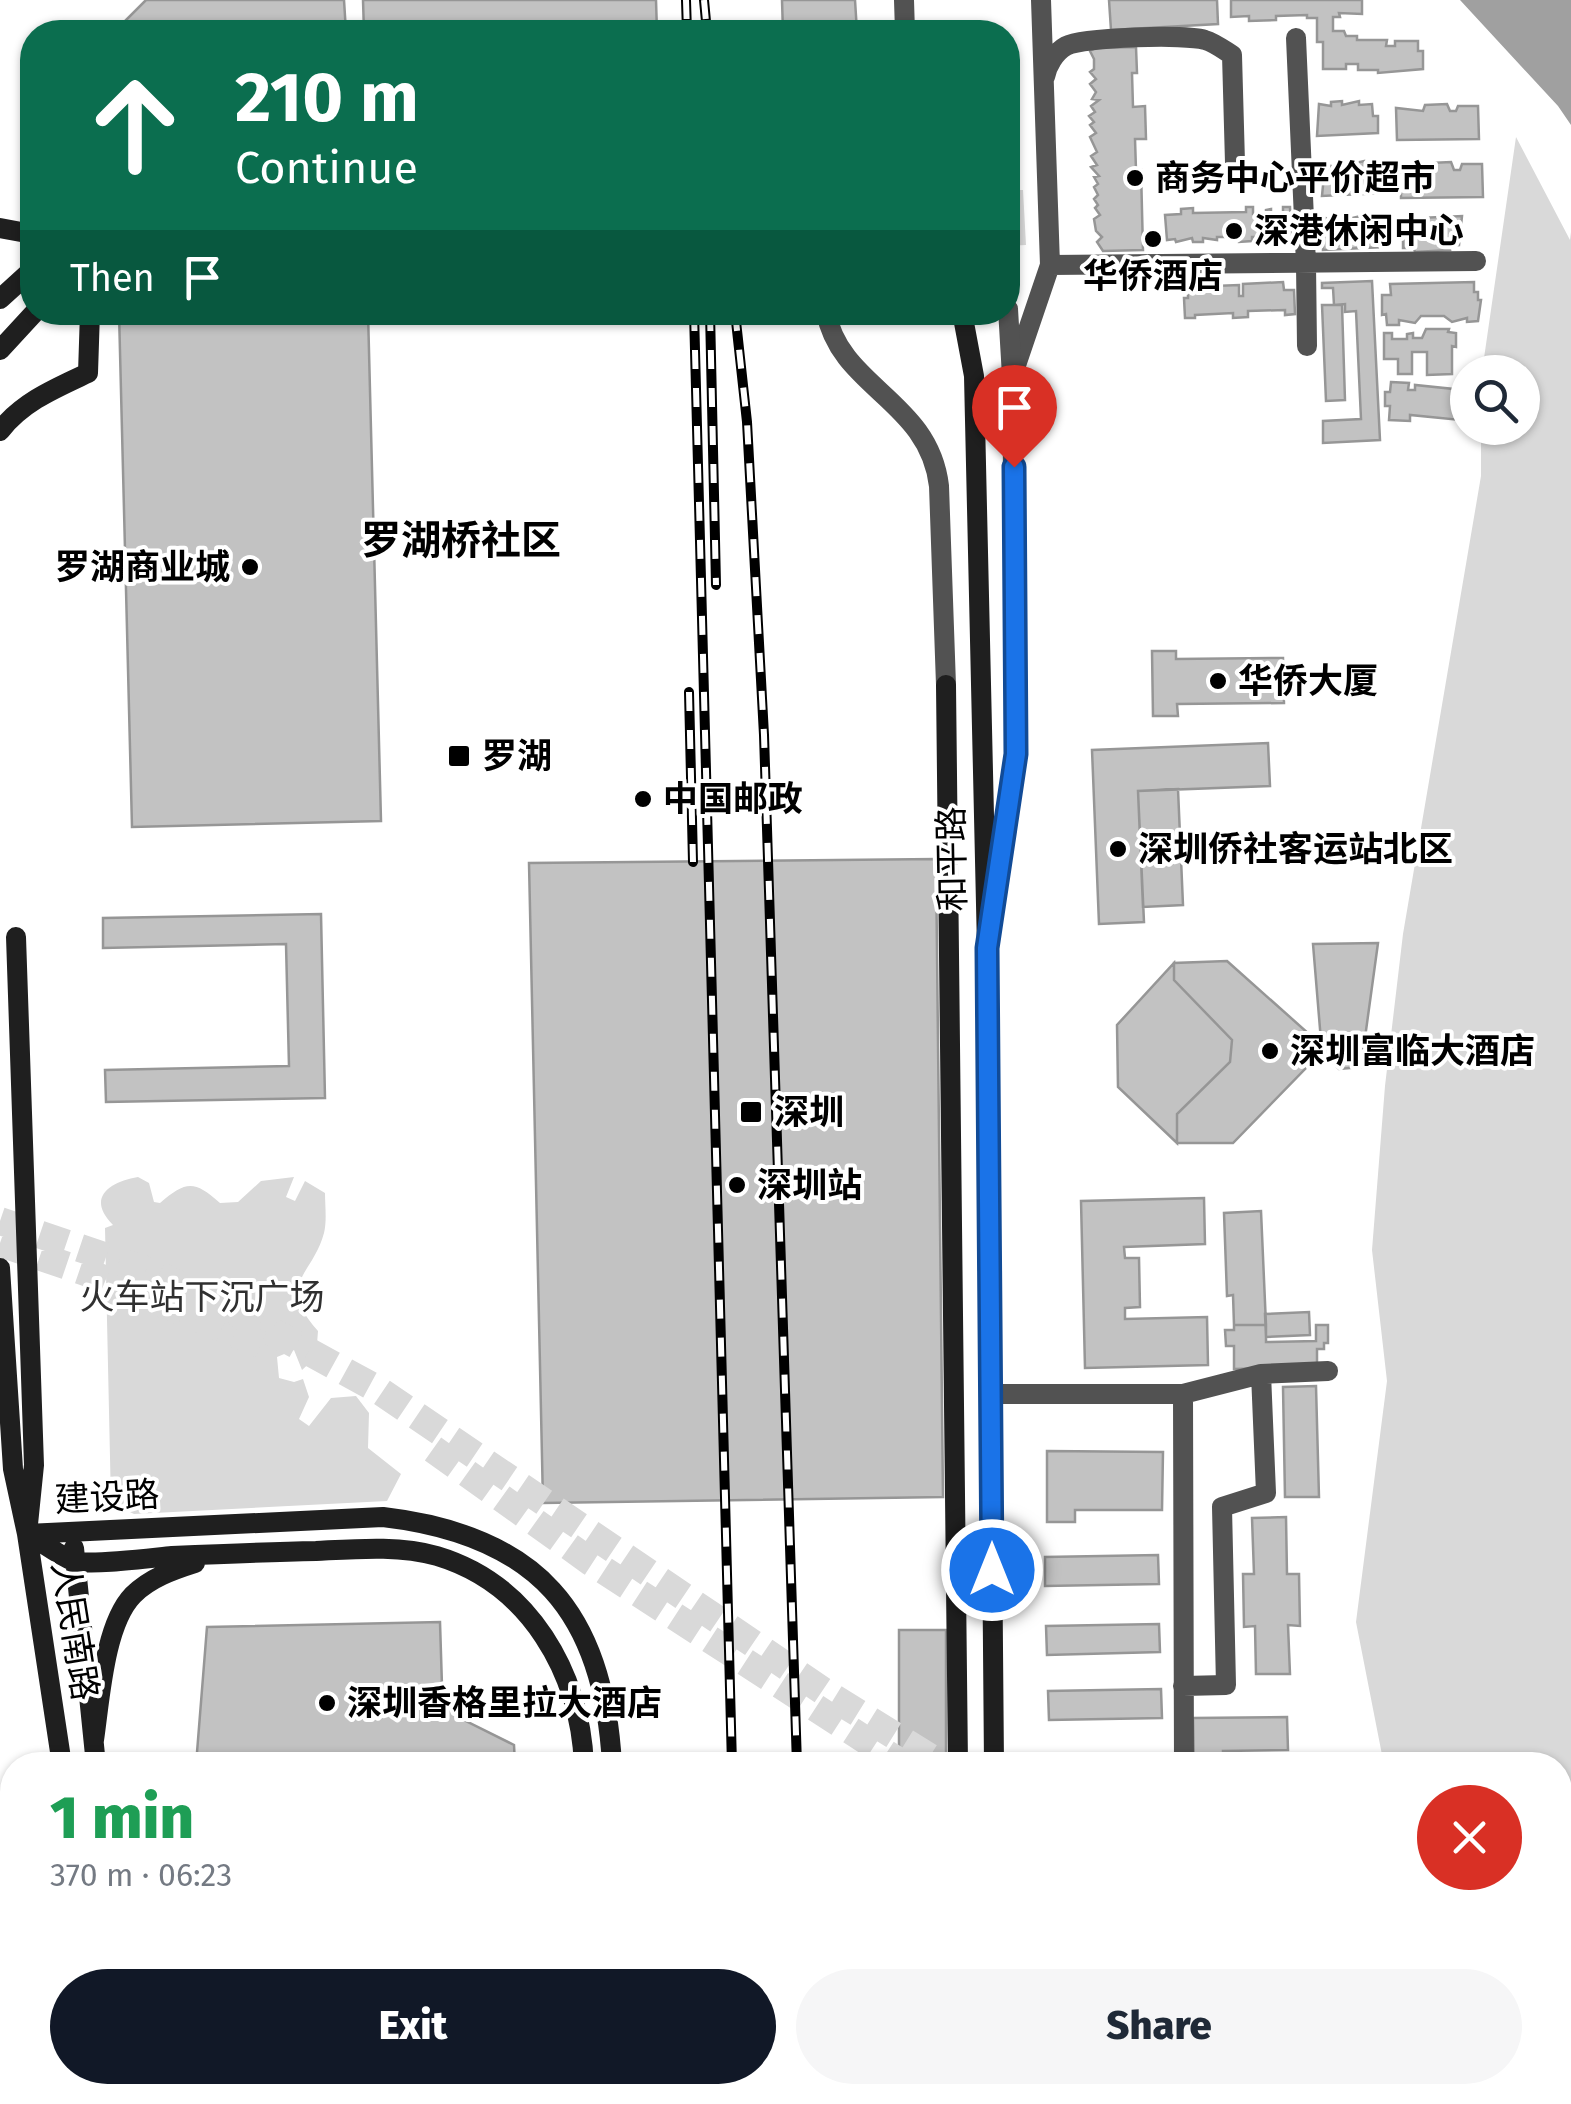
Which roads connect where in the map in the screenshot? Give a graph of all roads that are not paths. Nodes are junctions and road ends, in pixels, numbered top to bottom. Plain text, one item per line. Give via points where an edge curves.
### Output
1 (1041, 0) edge
2 (1296, 38) dead end
3 (1043, 87) junction
4 (1235, 162) dead end
5 (1476, 261) dead end
6 (1306, 264) junction
7 (1050, 265) junction
8 (20, 281) edge
9 (0, 299) edge
10 (23, 325) edge
11 (90, 325) edge
12 (830, 325) edge
13 (964, 325) edge
14 (1009, 325) edge
15 (1307, 346) dead end
16 (0, 350) edge
17 (1012, 376) junction
18 (0, 431) edge
19 (946, 685) joint
20 (16, 937) dead end
21 (987, 948) junction
22 (0, 1268) edge
23 (1328, 1371) dead end
24 (1261, 1374) junction
25 (990, 1394) junction
26 (1183, 1394) junction
27 (72, 1530) junction
28 (28, 1534) junction
29 (221, 1554) junction
30 (75, 1562) junction
31 (1183, 1686) junction
32 (94, 1740) junction
33 (60, 1752) edge
34 (95, 1752) edge
35 (583, 1752) edge
36 (611, 1752) edge
37 (958, 1752) edge
38 (994, 1752) edge
39 (1184, 1752) edge

1 - 3 street
2 - 6 street
3 - 4 street via 1046,71 1066,46 1208,40 1232,55
3 - 7 street
5 - 6 street
6 - 7 street
6 - 15 street
7 - 17 street
8 - 9 main road
10 - 16 main road
11 - 18 main road via 88,374 26,406
12 - 19 street via 838,347 919,430 932,454
13 - 21 main road, 和平路 via 974,376
14 - 17 street
17 - 21 street via 1016,754
19 - 37 main road, 和平路
20 - 28 main road via 34,1465
21 - 25 main road, 和平路
22 - 28 main road, 人民南路 via 13,1468
23 - 24 street
24 - 26 street
24 - 31 street via 1266,1494 1222,1507 1226,1685
25 - 26 street
25 - 38 main road, 和平路
26 - 31 street
27 - 28 main road, 建设路
27 - 30 main road, 人民南路
27 - 36 main road, 建设路 via 383,1517 472,1535 539,1578 574,1617 606,1698
28 - 30 main road, 建设路
28 - 33 main road, 人民南路
29 - 30 main road, 建设路
29 - 32 main road via 165,1572 131,1597 112,1635
29 - 35 main road, 建设路 via 404,1550 468,1568 505,1592 555,1651 580,1719
30 - 32 main road, 人民南路
31 - 39 street
32 - 34 main road, 人民南路

